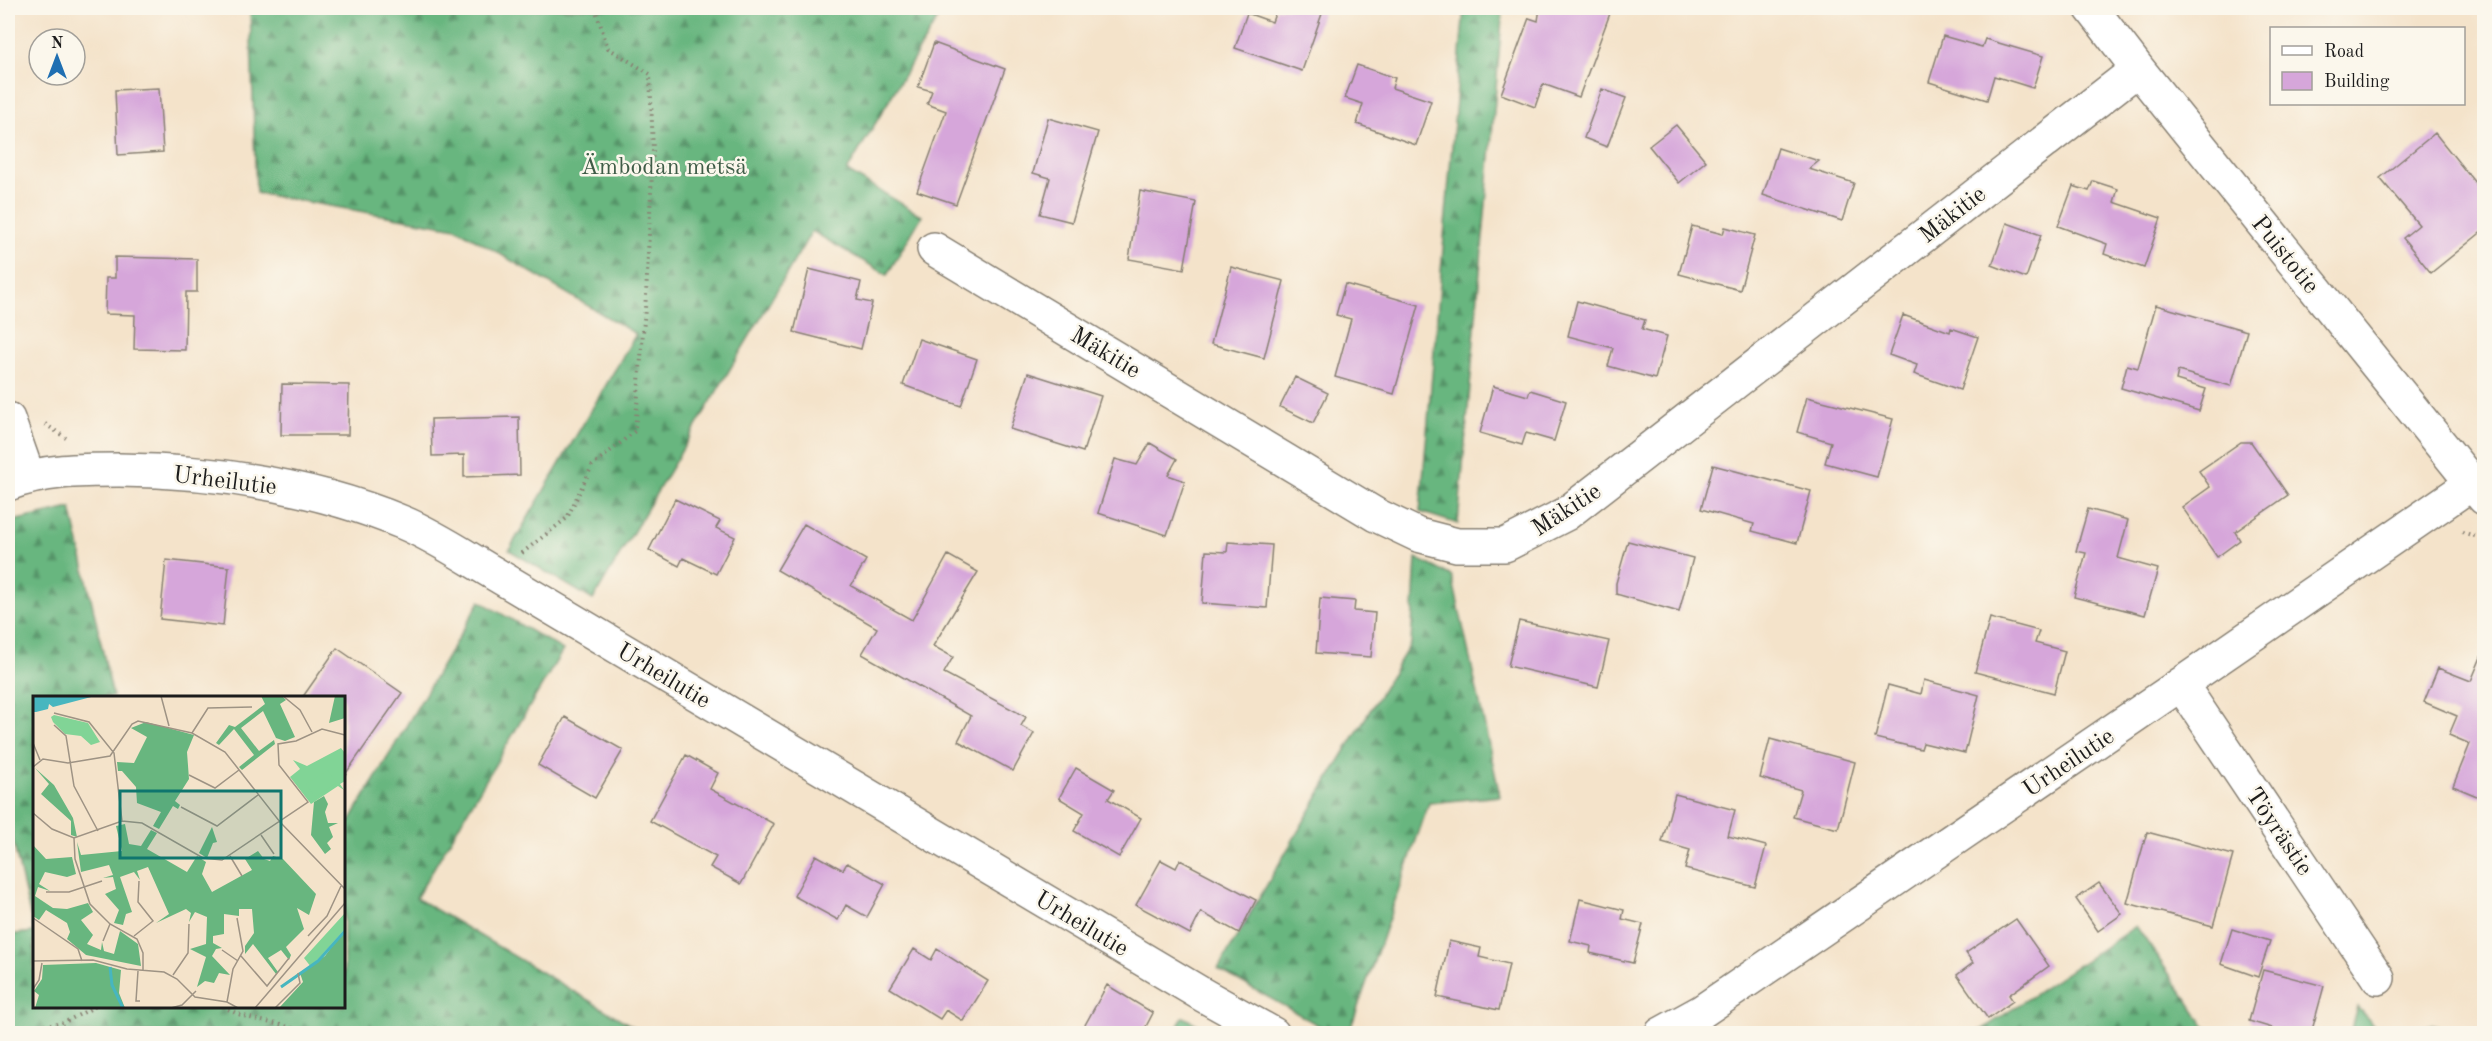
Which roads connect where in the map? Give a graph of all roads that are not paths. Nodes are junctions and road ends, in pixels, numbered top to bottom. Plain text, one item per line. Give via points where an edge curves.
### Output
1 (2091, 8) edge
2 (2138, 69) junction
3 (934, 249) dead end
4 (8, 419) edge
5 (18, 480) edge
6 (2480, 487) edge
7 (2181, 684) junction
8 (2378, 978) dead end
9 (1706, 1023) edge
10 (1273, 1034) edge
11 (1661, 1034) edge

1 - 2 street, Puistotie
2 - 3 street, Mäkitie via 1566,514 1504,545 1457,545 1418,535 1376,515
2 - 6 street, Puistotie
4 - 5 street
5 - 10 street, Urheilutie via 78,470 204,475 342,500 406,524
6 - 7 street, Urheilutie
7 - 8 street, Töyrästie
7 - 9 street, Urheilutie
9 - 11 street, Urheilutie

